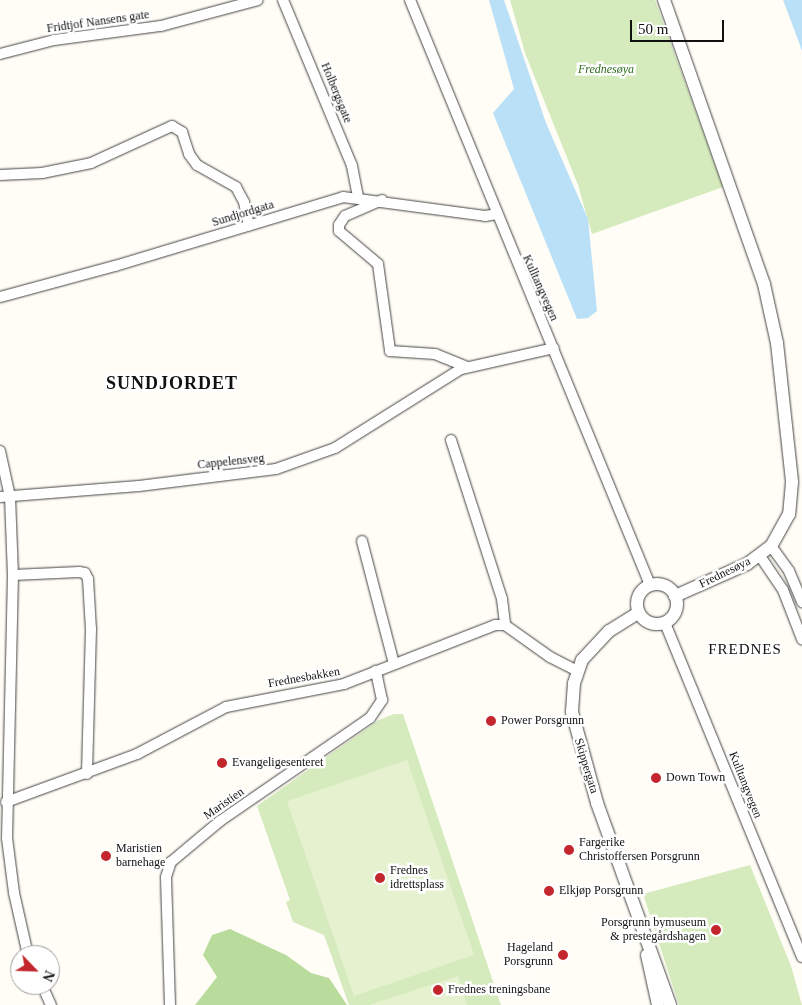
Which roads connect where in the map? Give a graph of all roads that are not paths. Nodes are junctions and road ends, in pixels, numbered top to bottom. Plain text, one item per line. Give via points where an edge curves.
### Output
1 (258, 0) edge
2 (283, 0) edge
3 (410, 0) edge
4 (664, 0) edge
5 (0, 54) edge
6 (0, 175) edge
7 (358, 197) junction
8 (382, 200) junction
9 (497, 214) junction
10 (249, 225) junction
11 (0, 297) edge
12 (554, 348) junction
13 (467, 367) junction
14 (451, 440) dead end
15 (0, 451) edge
16 (5, 497) edge
17 (362, 541) dead end
18 (771, 546) junction
19 (760, 556) junction
20 (13, 575) junction
21 (650, 585) junction
22 (676, 596) junction
23 (802, 602) edge
24 (638, 613) junction
25 (665, 623) junction
26 (505, 625) junction
27 (802, 639) edge
28 (394, 664) junction
29 (577, 671) junction
30 (376, 672) junction
31 (11, 690) junction
32 (0, 696) edge
33 (87, 774) junction
34 (6, 802) junction
35 (645, 940) junction
36 (26, 945) edge
37 (802, 957) edge
38 (170, 1005) edge
39 (658, 1005) edge
40 (670, 1005) edge

1 - 5 street, Fridtjof Nansens gate via 161,26 54,40
2 - 7 street, Holbergsgate via 352,166
3 - 9 street, Kulltangvegen
4 - 18 street, Frednesøya via 757,261 777,342 792,482 789,514
6 - 10 street via 42,173 91,163 172,126 182,132 194,162 239,192
7 - 8 street, Sundjordgata
7 - 10 street, Sundjordgata via 332,200
8 - 9 street, Sundjordgata via 485,216
8 - 13 street via 345,216 339,231 378,264 390,351 435,354
9 - 12 street, Kulltangvegen
10 - 11 street, Sundjordgata
12 - 13 street, Cappelensveg
12 - 21 street, Kulltangvegen
13 - 16 street, Cappelensveg via 450,374 335,448 276,469 139,486
14 - 26 street via 502,599
15 - 16 street
16 - 20 street
17 - 28 street
18 - 19 street, Frednesøya
18 - 23 street via 789,571
19 - 22 street, Frednesøya
19 - 27 street via 783,590
20 - 31 street
20 - 33 street via 86,573 90,628
21 - 22 street via 665,585
21 - 24 street via 637,600
22 - 25 street via 677,608
24 - 25 street via 653,624
24 - 29 street, Skippergata via 590,648
25 - 37 street, Kulltangvegen
26 - 28 street, Frednesbakken via 476,631
26 - 29 street via 550,657
28 - 30 street, Frednesbakken
29 - 35 street, Skippergata via 572,694 575,727
30 - 33 street, Frednesbakken via 344,684 226,707 155,746
30 - 38 street, Maristien via 382,700 370,718 220,821 171,862 166,877
31 - 32 street
31 - 34 street
33 - 34 street, Frednesbakken
34 - 36 street via 14,893
35 - 39 street, Skippergata
35 - 40 street, Skippergata

